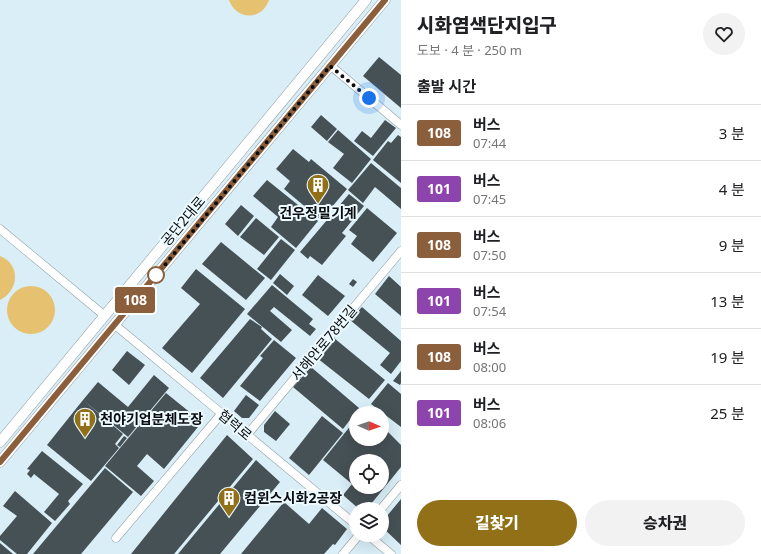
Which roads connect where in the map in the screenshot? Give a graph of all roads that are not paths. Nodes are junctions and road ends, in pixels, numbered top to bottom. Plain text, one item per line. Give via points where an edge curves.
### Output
1 (366, 0) edge
2 (385, 0) edge
3 (319, 57) junction
4 (330, 66) junction
5 (401, 125) edge
6 (0, 229) edge
7 (401, 251) edge
8 (105, 316) junction
9 (115, 325) junction
10 (222, 413) junction
11 (247, 435) junction
12 (0, 442) edge
13 (0, 462) edge
14 (401, 485) edge
15 (387, 502) edge
16 (349, 519) edge
17 (116, 538) dead end
18 (353, 542) edge
19 (376, 542) edge
20 (343, 554) edge
21 (391, 554) edge

1 - 3 main road, 공단2대로
2 - 4 main road, 공단2대로
3 - 4 main road
3 - 8 main road, 공단2대로
4 - 5 street
4 - 9 main road, 공단2대로
6 - 8 street
7 - 11 street, 서해안로78번길
8 - 9 main road
8 - 12 main road, 공단2대로
9 - 10 street, 협력로
9 - 13 main road, 공단2대로
10 - 11 street, 협력로
10 - 17 street
11 - 16 street, 협력로
14 - 15 street
18 - 20 street
19 - 21 street

